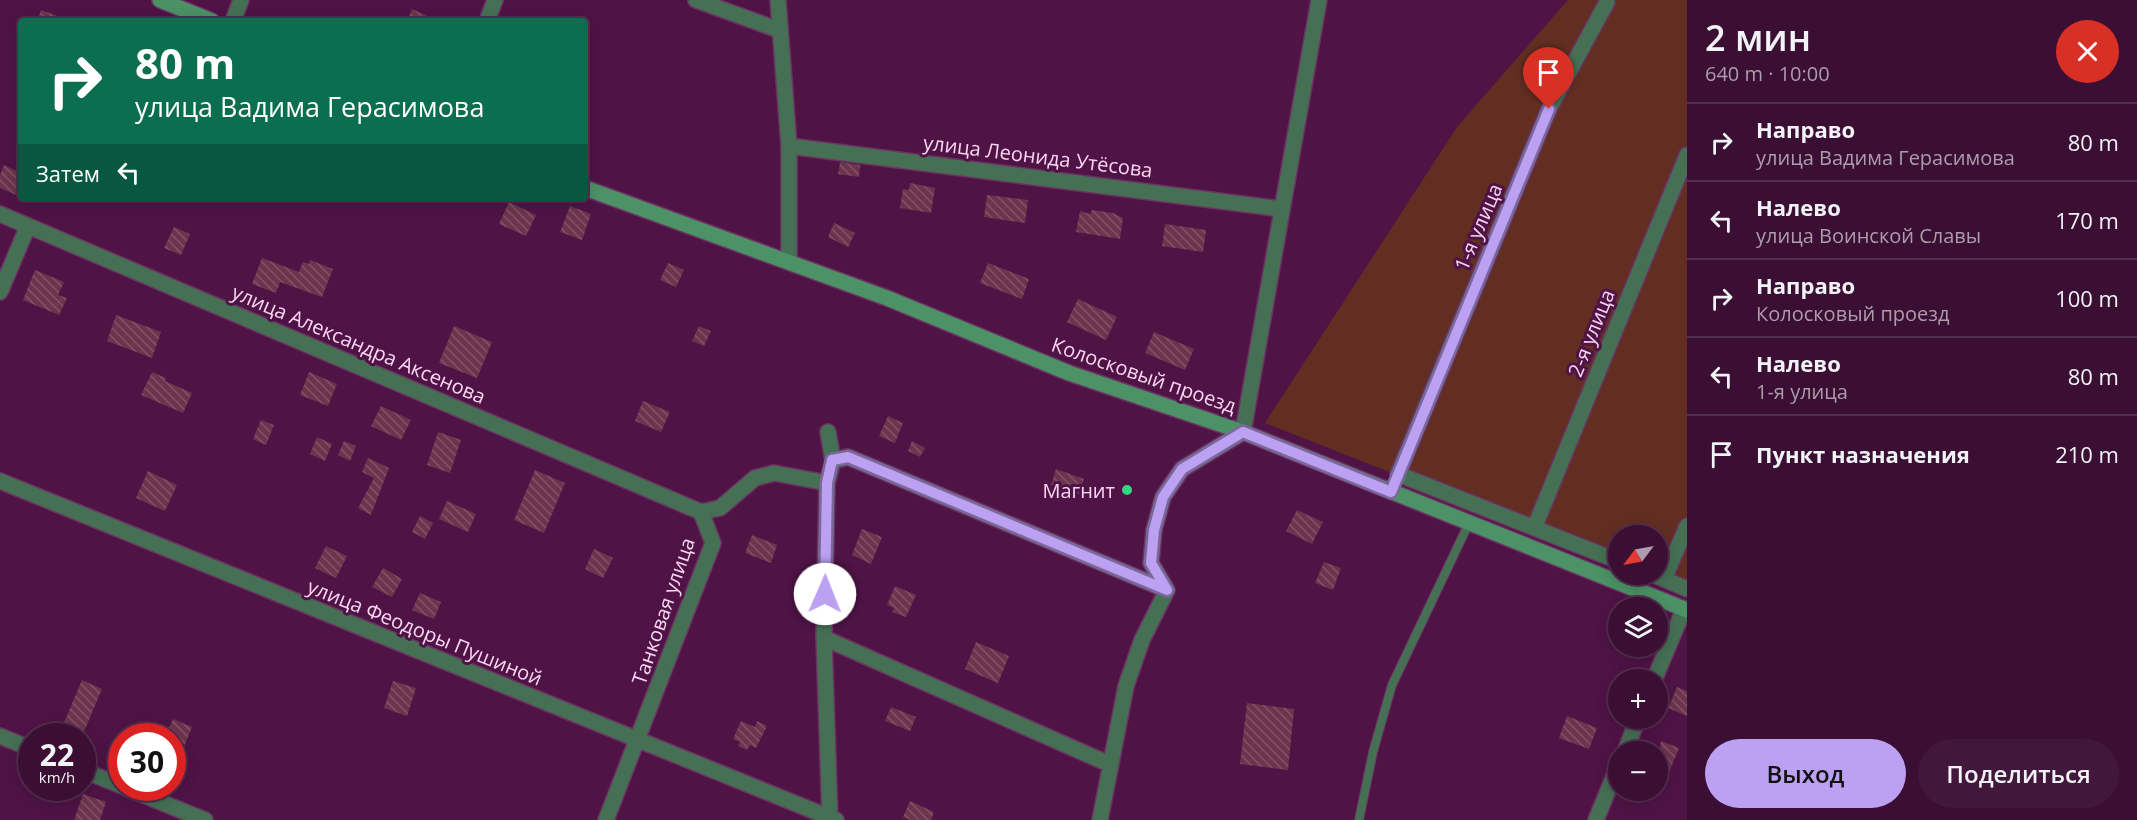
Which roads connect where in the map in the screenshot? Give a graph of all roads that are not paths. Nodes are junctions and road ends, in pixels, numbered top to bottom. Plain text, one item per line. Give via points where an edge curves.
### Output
1 (160, 0) edge
2 (241, 0) edge
3 (495, 0) edge
4 (696, 0) edge
5 (778, 0) edge
6 (1319, 0) edge
7 (1607, 2) dead end
8 (205, 18) edge
9 (234, 18) edge
10 (488, 18) edge
11 (779, 30) junction
12 (789, 146) junction
13 (1687, 155) edge
14 (588, 189) edge
15 (1282, 209) junction
16 (0, 214) edge
17 (28, 226) junction
18 (789, 262) junction
19 (0, 292) edge
20 (828, 432) dead end
21 (1243, 432) junction
22 (832, 460) junction
23 (1398, 474) junction
24 (0, 481) edge
25 (827, 483) junction
26 (1391, 492) junction
27 (701, 512) junction
28 (1469, 523) junction
29 (1687, 525) edge
30 (1535, 526) junction
31 (1608, 557) edge
32 (1668, 559) edge
33 (1668, 581) edge
34 (1687, 589) edge
35 (1167, 590) junction
36 (1685, 609) edge
37 (824, 638) junction
38 (1659, 669) edge
39 (0, 736) edge
40 (638, 741) junction
41 (18, 743) edge
42 (1110, 764) junction
43 (1608, 791) edge
44 (158, 801) edge
45 (831, 819) edge
46 (205, 820) edge
47 (606, 820) edge
48 (1100, 820) edge
49 (1359, 820) edge
50 (1596, 820) edge

1 - 8 street
2 - 9 street
3 - 10 street
4 - 11 street
5 - 11 street
6 - 15 street
7 - 23 street, 1-я улица via 1549,109
11 - 12 street
12 - 15 street, улица Леонида Утёсова
12 - 18 street
13 - 30 street, 2-я улица
14 - 18 street, Колосковый проезд
15 - 21 street
16 - 17 street, улица Александра Аксенова
17 - 19 street
17 - 27 street, улица Александра Аксенова
18 - 21 street, Колосковый проезд via 1069,373
20 - 22 street
21 - 26 street, Колосковый проезд
21 - 35 street via 1182,469 1163,497 1151,563
22 - 25 street
22 - 35 street via 848,457
23 - 26 lane
23 - 30 street
24 - 40 street, улица Феодоры Пушиной
25 - 27 street, Танковая улица via 774,473 755,478 720,508
25 - 37 street
26 - 28 street, Колосковый проезд
27 - 40 street, Танковая улица via 713,543
28 - 36 street, Колосковый проезд
28 - 49 lane via 1392,685
29 - 32 street
30 - 31 street
33 - 34 street
35 - 42 street via 1142,640 1126,686
36 - 38 street
37 - 42 street
37 - 45 street
39 - 41 street
40 - 45 street, улица Феодоры Пушиной
40 - 47 street, Танковая улица
42 - 48 street
43 - 50 street
44 - 46 street

